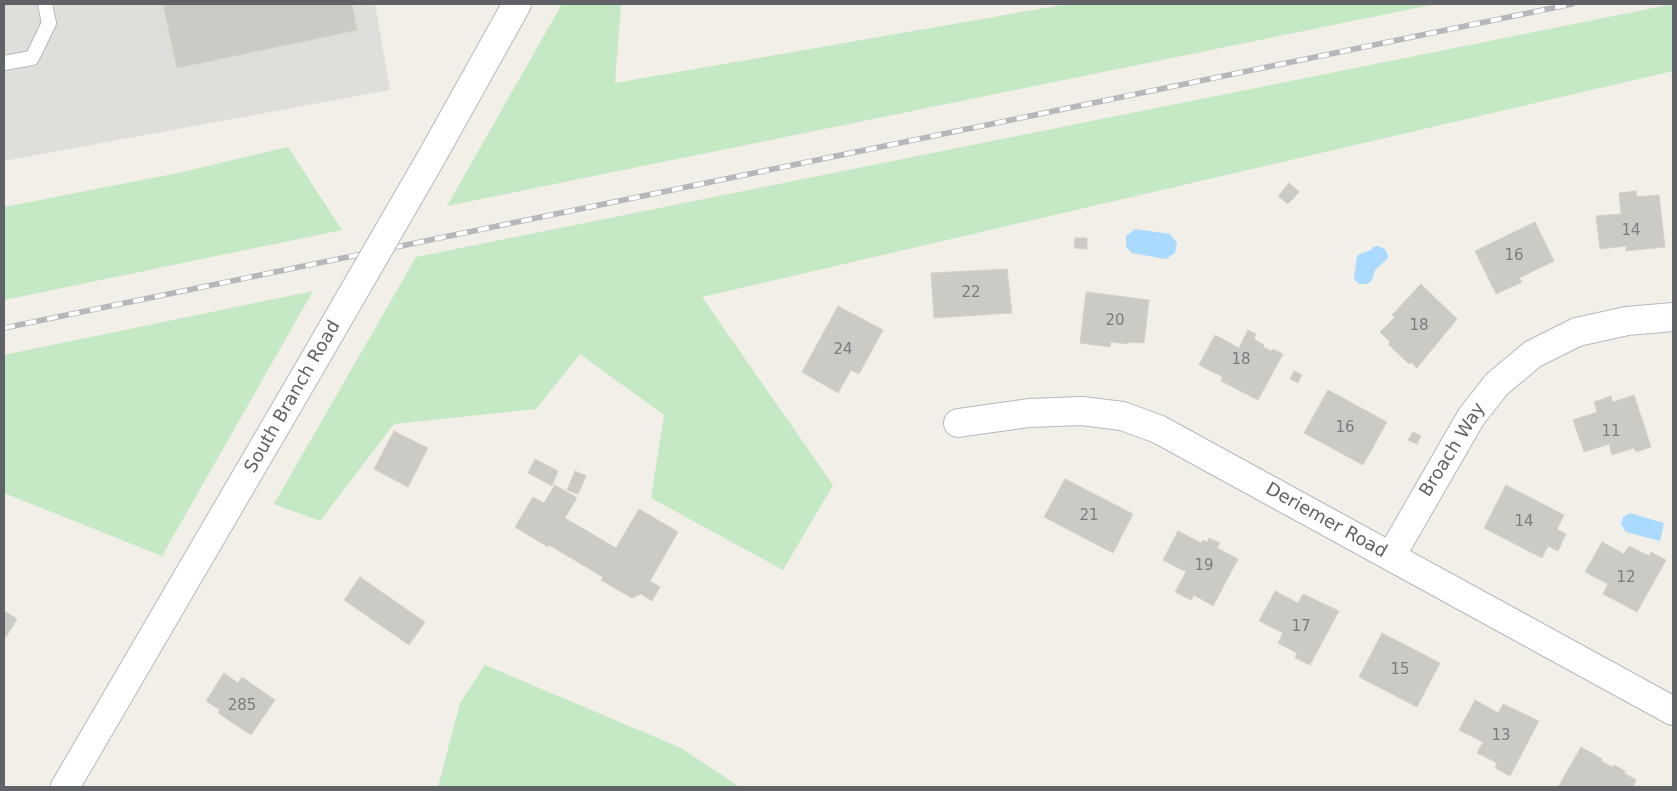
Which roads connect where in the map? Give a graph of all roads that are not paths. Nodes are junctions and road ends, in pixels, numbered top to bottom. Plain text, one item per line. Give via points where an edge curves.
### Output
1 (45, 4) edge
2 (517, 4) edge
3 (4, 64) edge
4 (1673, 317) edge
5 (958, 423) dead end
6 (1391, 556) junction
7 (1673, 711) edge
8 (65, 787) edge

1 - 3 lane via 49,23 32,58
2 - 8 street, South Branch Road, bridge via 431,158
4 - 6 street, Broach Way via 1627,321 1577,332 1534,354 1496,384 1471,417
5 - 6 street, Deriemer Road via 1029,413 1082,411 1122,416 1158,429
6 - 7 street, Deriemer Road

